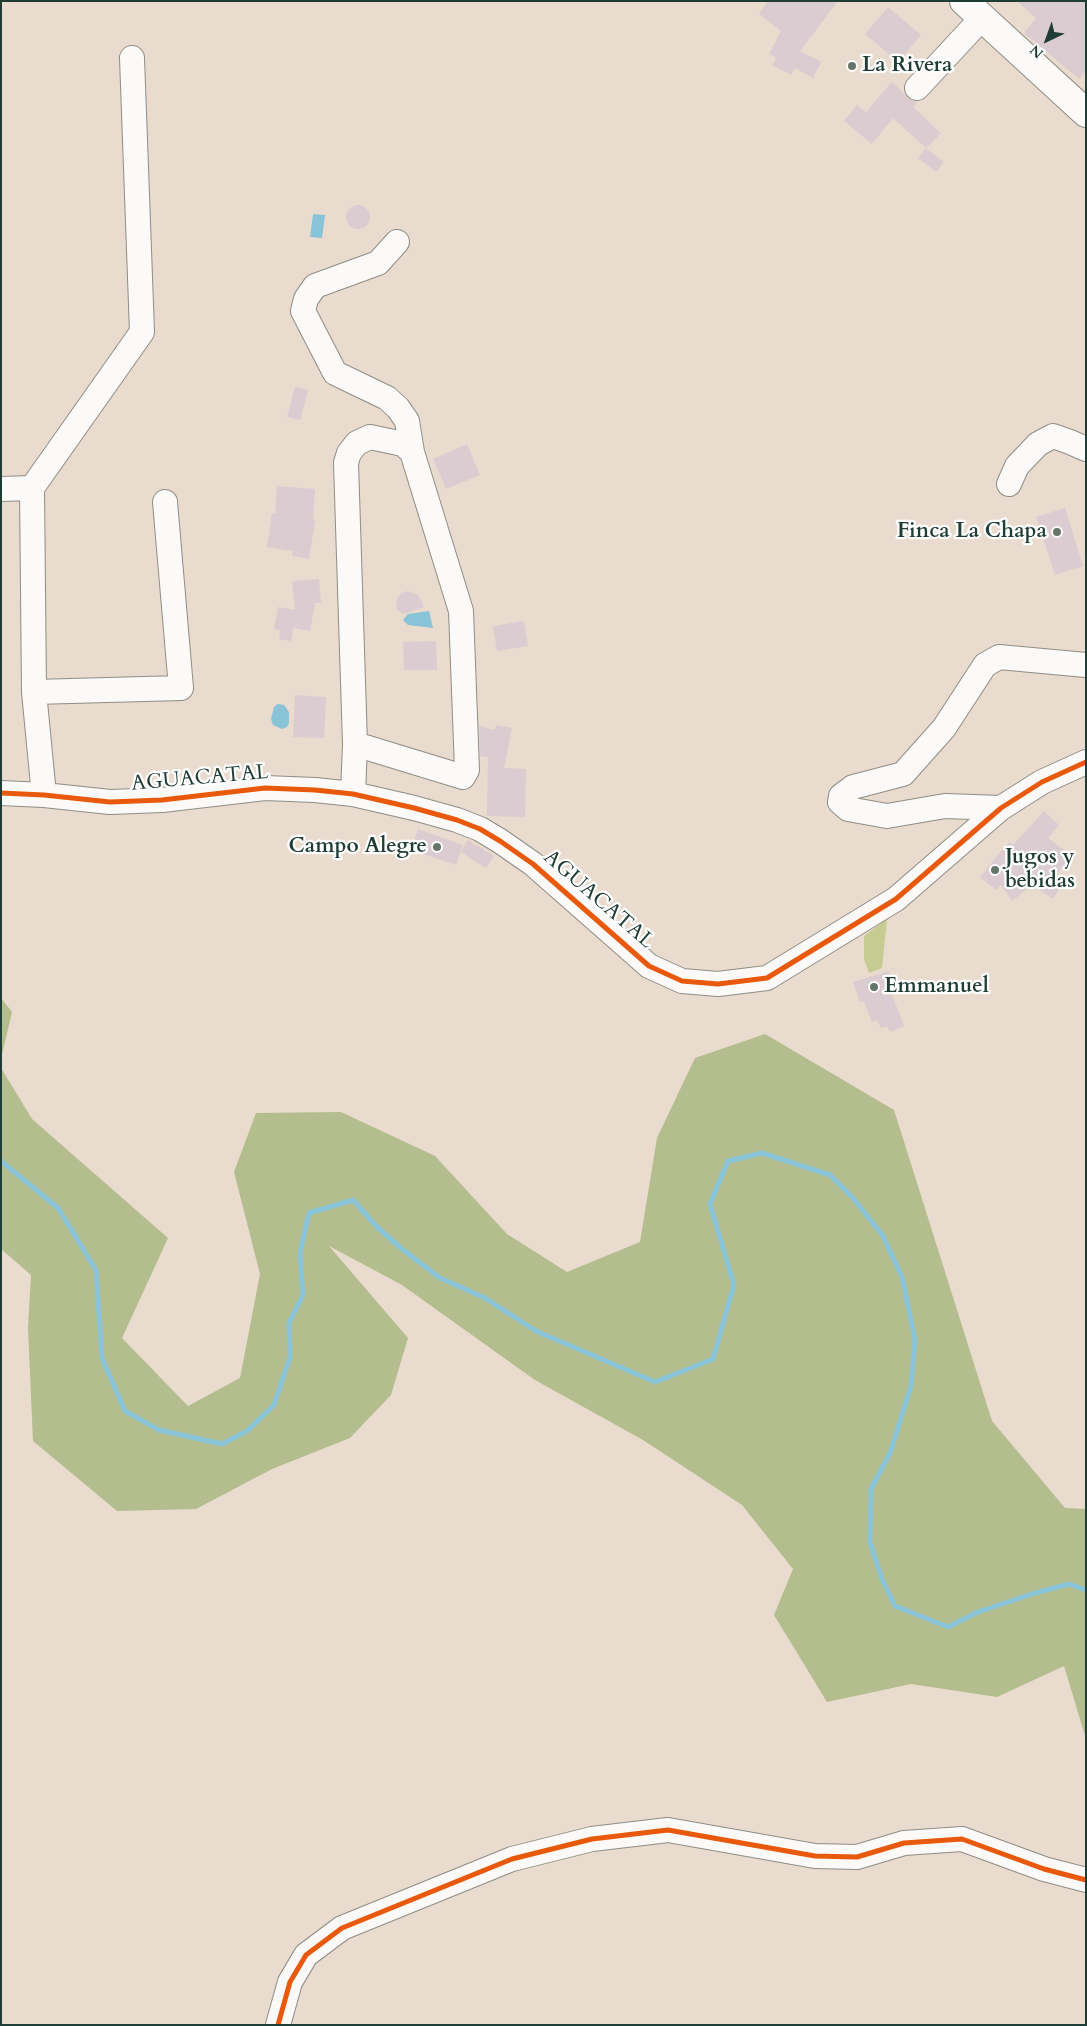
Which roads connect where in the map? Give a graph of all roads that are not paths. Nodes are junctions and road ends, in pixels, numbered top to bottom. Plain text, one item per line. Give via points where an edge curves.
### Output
1 (973, 10) edge
2 (132, 58) dead end
3 (917, 88) dead end
4 (1086, 113) edge
5 (397, 242) dead end
6 (1086, 449) edge
7 (412, 452) junction
8 (1009, 484) dead end
9 (32, 488) junction
10 (1, 489) edge
11 (165, 502) dead end
12 (1086, 665) edge
13 (34, 692) junction
14 (355, 744) junction
15 (1086, 762) edge
16 (1, 793) edge
17 (353, 794) junction
18 (44, 795) junction
19 (1001, 808) junction
20 (1086, 1880) edge
21 (278, 2025) edge

1 - 3 street
1 - 4 highway
2 - 9 street via 142,332
5 - 7 street via 378,263 315,286 306,299 304,311 335,373 387,398 398,408 407,421
6 - 8 street via 1053,436 1038,444 1016,466
7 - 14 street via 403,444 370,437 357,443 348,453 346,463
7 - 14 street via 461,611 467,770 463,777
9 - 10 street
9 - 13 street
11 - 13 street via 181,688
12 - 19 street via 999,657 985,665 944,728 903,774 853,788 841,796 840,802 848,809 887,816 945,806
13 - 18 street
14 - 17 street
15 - 19 street, AGUACATAL via 1042,782
16 - 18 street, AGUACATAL
17 - 18 street, AGUACATAL via 265,788 162,800 110,802
17 - 19 street, AGUACATAL via 457,820 480,830 533,864 649,966 682,981 718,984 767,978 896,899
20 - 21 street via 1044,1869 962,1839 904,1843 857,1858 815,1856 668,1830 592,1839 512,1858 342,1928 306,1954 290,1982

